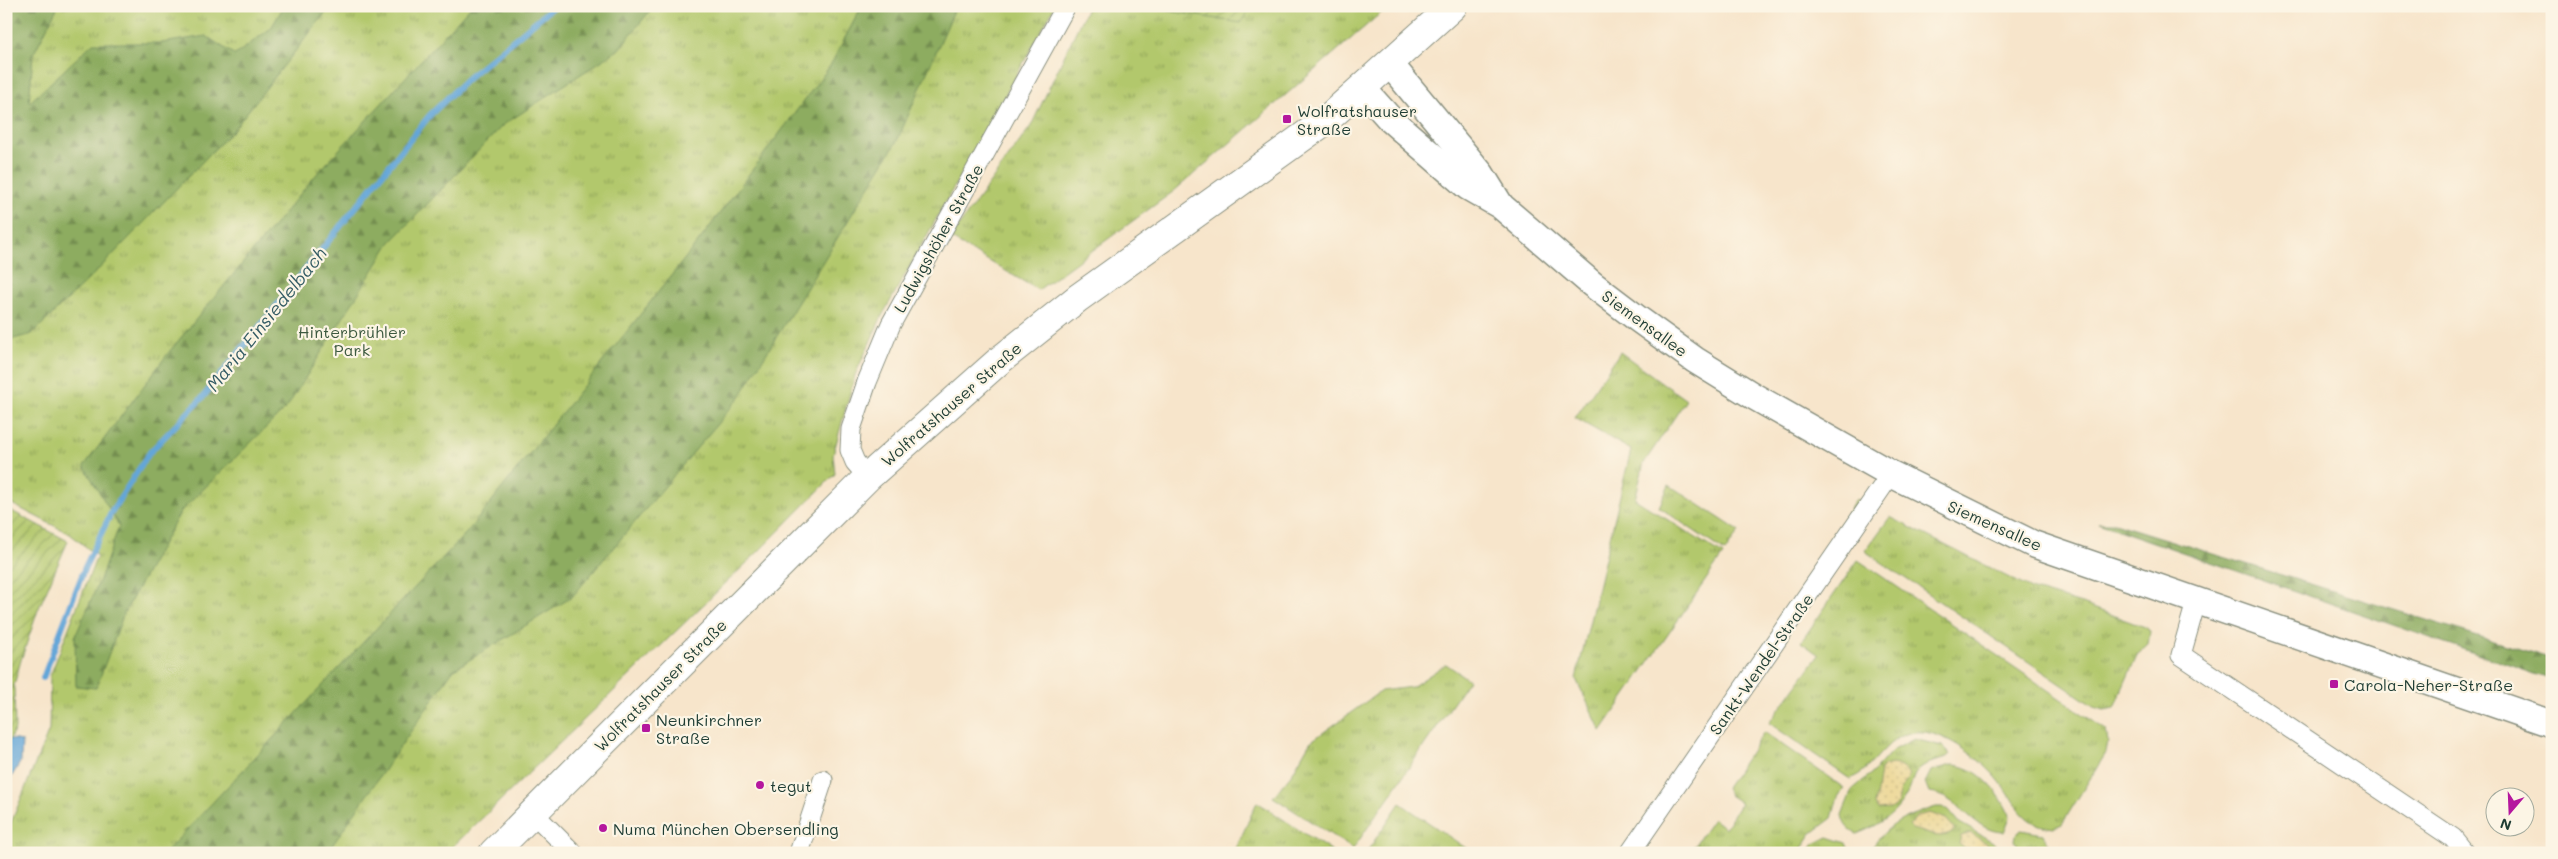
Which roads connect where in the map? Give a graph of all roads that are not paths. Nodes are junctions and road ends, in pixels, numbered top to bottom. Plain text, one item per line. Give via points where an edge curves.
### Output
1 (1066, 6) edge
2 (1454, 6) edge
3 (1390, 64) junction
4 (1363, 88) junction
5 (1501, 206) junction
6 (1891, 474) junction
7 (868, 478) junction
8 (2196, 602) junction
9 (2552, 724) edge
10 (822, 780) dead end
11 (533, 813) junction
12 (493, 853) edge
13 (573, 853) edge
14 (799, 853) edge
15 (1630, 853) edge
16 (2465, 853) edge

1 - 7 street, Ludwigshöher Straße via 891,324 851,429 850,450
2 - 3 main road, Wolfratshauser Straße
3 - 4 main road, Wolfratshauser Straße
3 - 5 main road, Siemensallee via 1481,174
4 - 5 main road, Siemensallee via 1390,119 1468,187
4 - 7 main road, Wolfratshauser Straße via 1325,121 1056,314
5 - 6 main road, Siemensallee via 1592,284 1696,360
6 - 8 main road, Siemensallee via 2034,544
6 - 15 street, Sankt-Wendel-Straße
7 - 11 main road, Wolfratshauser Straße
8 - 9 main road, Siemensallee
8 - 16 street via 2181,655 2453,838
10 - 14 street
11 - 12 main road, Wolfratshauser Straße
11 - 13 street

